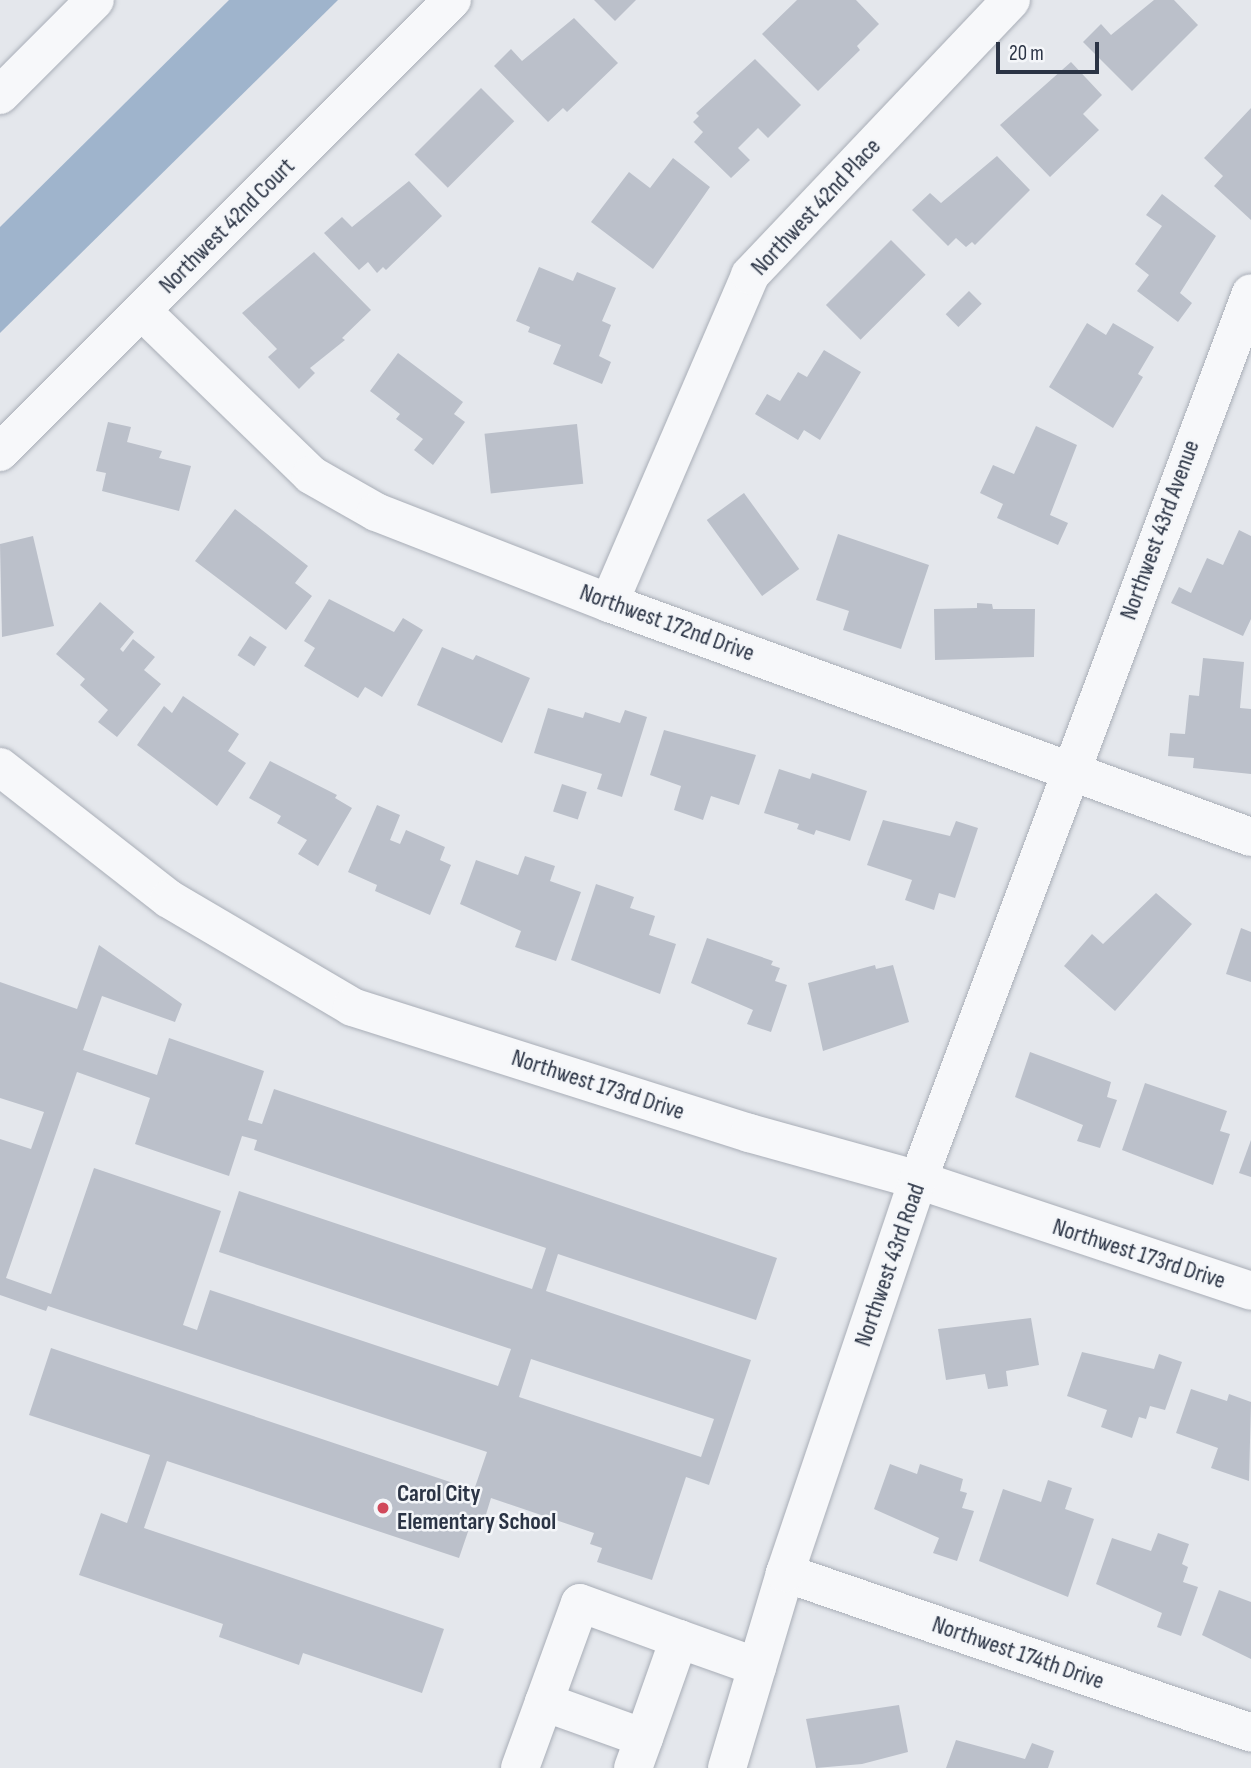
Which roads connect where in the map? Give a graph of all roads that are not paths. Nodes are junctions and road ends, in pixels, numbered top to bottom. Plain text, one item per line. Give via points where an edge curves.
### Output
1 (95, 0) edge
2 (452, 0) edge
3 (1010, 0) edge
4 (0, 95) edge
5 (1251, 293) edge
6 (142, 311) junction
7 (0, 452) edge
8 (609, 603) junction
9 (0, 767) edge
10 (1073, 769) junction
11 (1251, 836) edge
12 (918, 1180) junction
13 (1251, 1291) edge
14 (785, 1573) junction
15 (679, 1639) junction
16 (757, 1667) junction
17 (544, 1702) junction
18 (1251, 1733) edge
19 (638, 1753) edge
20 (520, 1768) edge
21 (727, 1768) edge

1 - 4 street
2 - 6 street, Northwest 42nd Court
3 - 8 street, Northwest 42nd Place via 750,275
5 - 10 street, Northwest 43rd Avenue
6 - 7 street, Northwest 42nd Court
6 - 8 street, Northwest 172nd Drive via 311,475 376,512
8 - 10 street, Northwest 172nd Drive
9 - 12 street, Northwest 173rd Drive via 169,899 352,1007 749,1133
10 - 11 street, Northwest 172nd Drive
10 - 12 street, Northwest 43rd Road
12 - 13 street, Northwest 173rd Drive
12 - 14 street, Northwest 43rd Road
14 - 16 street, Northwest 43rd Road
14 - 18 street, Northwest 174th Drive
15 - 16 street
15 - 17 street via 580,1603
15 - 19 street
16 - 21 street, Northwest 43rd Road
17 - 19 street
17 - 20 street

